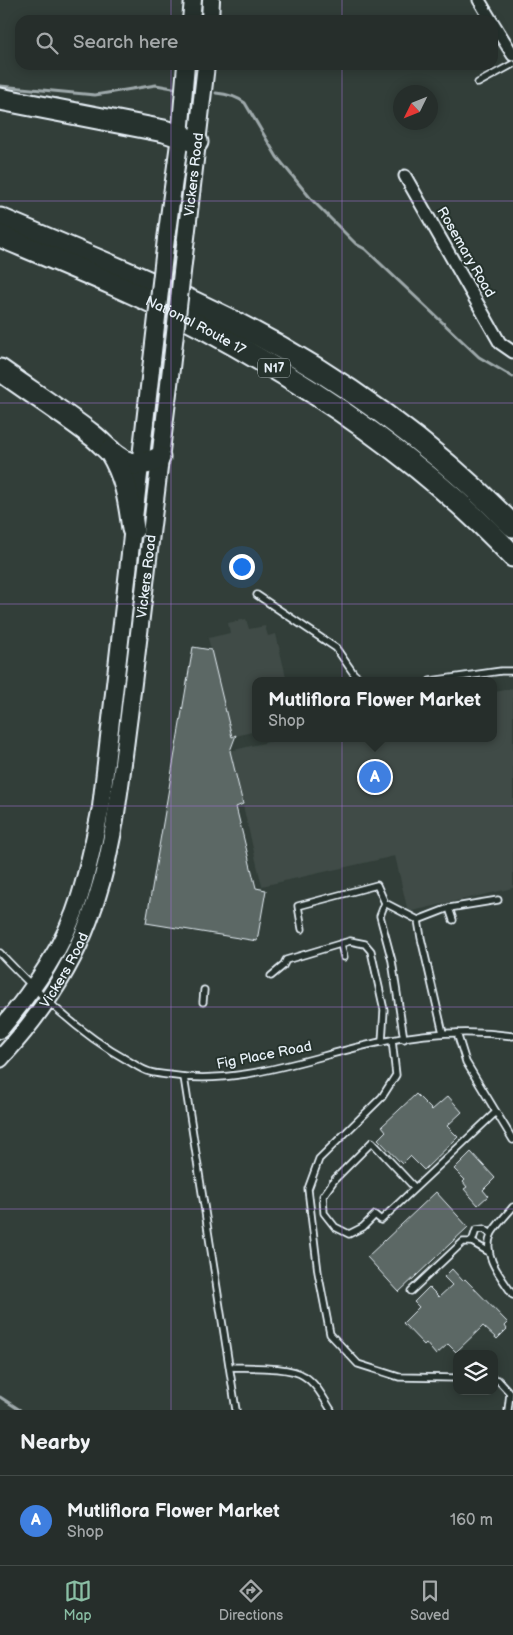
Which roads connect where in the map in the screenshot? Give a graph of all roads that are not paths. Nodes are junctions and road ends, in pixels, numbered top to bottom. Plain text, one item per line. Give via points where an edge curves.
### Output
1 (193, 0) edge
2 (211, 0) edge
3 (479, 0) edge
4 (192, 15) edge
5 (210, 15) edge
6 (488, 15) edge
7 (498, 30) edge
8 (513, 54) edge
9 (513, 64) edge
10 (186, 70) edge
11 (205, 70) edge
12 (478, 83) dead end
13 (0, 99) edge
14 (188, 139) junction
15 (406, 176) dead end
16 (0, 219) edge
17 (0, 236) edge
18 (513, 352) edge
19 (0, 370) edge
20 (109, 450) junction
21 (150, 461) junction
22 (513, 526) edge
23 (133, 529) junction
24 (513, 556) edge
25 (257, 595) dead end
26 (513, 671) edge
27 (358, 677) edge
28 (458, 677) edge
29 (498, 900) dead end
30 (385, 903) junction
31 (449, 908) junction
32 (418, 920) junction
33 (453, 920) dead end
34 (302, 929) dead end
35 (341, 944) junction
36 (0, 953) edge
37 (344, 957) dead end
38 (271, 976) dead end
39 (32, 988) junction
40 (204, 990) dead end
41 (47, 1000) junction
42 (203, 1002) dead end
43 (0, 1030) edge
44 (443, 1033) junction
45 (457, 1033) junction
46 (513, 1036) edge
47 (404, 1038) junction
48 (392, 1040) junction
49 (382, 1042) junction
50 (0, 1059) edge
51 (184, 1077) junction
52 (496, 1112) junction
53 (513, 1140) edge
54 (415, 1188) junction
55 (513, 1207) edge
56 (491, 1234) junction
57 (472, 1242) junction
58 (489, 1252) junction
59 (411, 1291) dead end
60 (513, 1295) edge
61 (230, 1367) junction
62 (453, 1378) edge
63 (498, 1380) edge
64 (236, 1410) edge
65 (332, 1410) edge
66 (508, 1410) edge

1 - 4 main road
2 - 5 main road
3 - 6 street
7 - 8 street
9 - 12 lane
10 - 14 main road, Vickers Road
11 - 14 main road, Vickers Road
13 - 14 highway via 164,131
14 - 21 main road, Vickers Road, bridge via 185,246 171,368
14 - 21 main road, Vickers Road, bridge via 166,239 152,361
15 - 18 street, Rosemary Road via 500,343
16 - 22 highway, N17 via 196,303 317,369 406,430 458,473
17 - 24 highway, National Route 17 / N17 via 144,298 265,362 348,414 420,469
19 - 20 highway
20 - 21 highway via 129,463
20 - 23 highway via 125,483
21 - 23 main road, Vickers Road
21 - 41 main road, Vickers Road via 146,588 108,854 90,920
23 - 39 main road, Vickers Road via 95,836 70,925
25 - 27 lane via 336,648
26 - 28 lane
29 - 31 lane
30 - 32 lane
30 - 34 lane via 377,885 298,906
30 - 47 lane via 380,916 392,961
31 - 32 lane
31 - 33 lane
32 - 44 lane
35 - 37 lane
35 - 38 lane via 286,960
35 - 49 lane via 350,941 365,944 371,951 384,1010
36 - 39 lane, Fig Place Road
39 - 41 lane, Fig Place Road
39 - 43 main road, Vickers Road
40 - 42 lane
41 - 50 main road, Vickers Road
41 - 51 lane, Fig Place Road via 87,1034 119,1055 150,1072
44 - 45 lane, Fig Place Road
44 - 47 lane, Fig Place Road
45 - 46 lane, Fig Place Road
45 - 52 lane via 466,1062
47 - 48 lane, Fig Place Road
48 - 49 lane, Fig Place Road
48 - 62 lane via 396,1075 382,1097 320,1159 308,1189 320,1281 330,1334 358,1364 399,1377
49 - 51 lane, Fig Place Road via 247,1074 212,1079
51 - 61 lane
52 - 53 lane
52 - 54 lane
54 - 54 lane via 381,1220 375,1215 363,1227 349,1234 335,1227 324,1212 323,1196 335,1179 372,1142
55 - 56 lane
56 - 57 lane via 484,1229 476,1230
56 - 58 lane
57 - 58 lane
57 - 59 lane via 464,1242
58 - 60 lane via 495,1269
61 - 64 lane
61 - 65 lane via 291,1371 305,1376
63 - 66 lane via 510,1393

